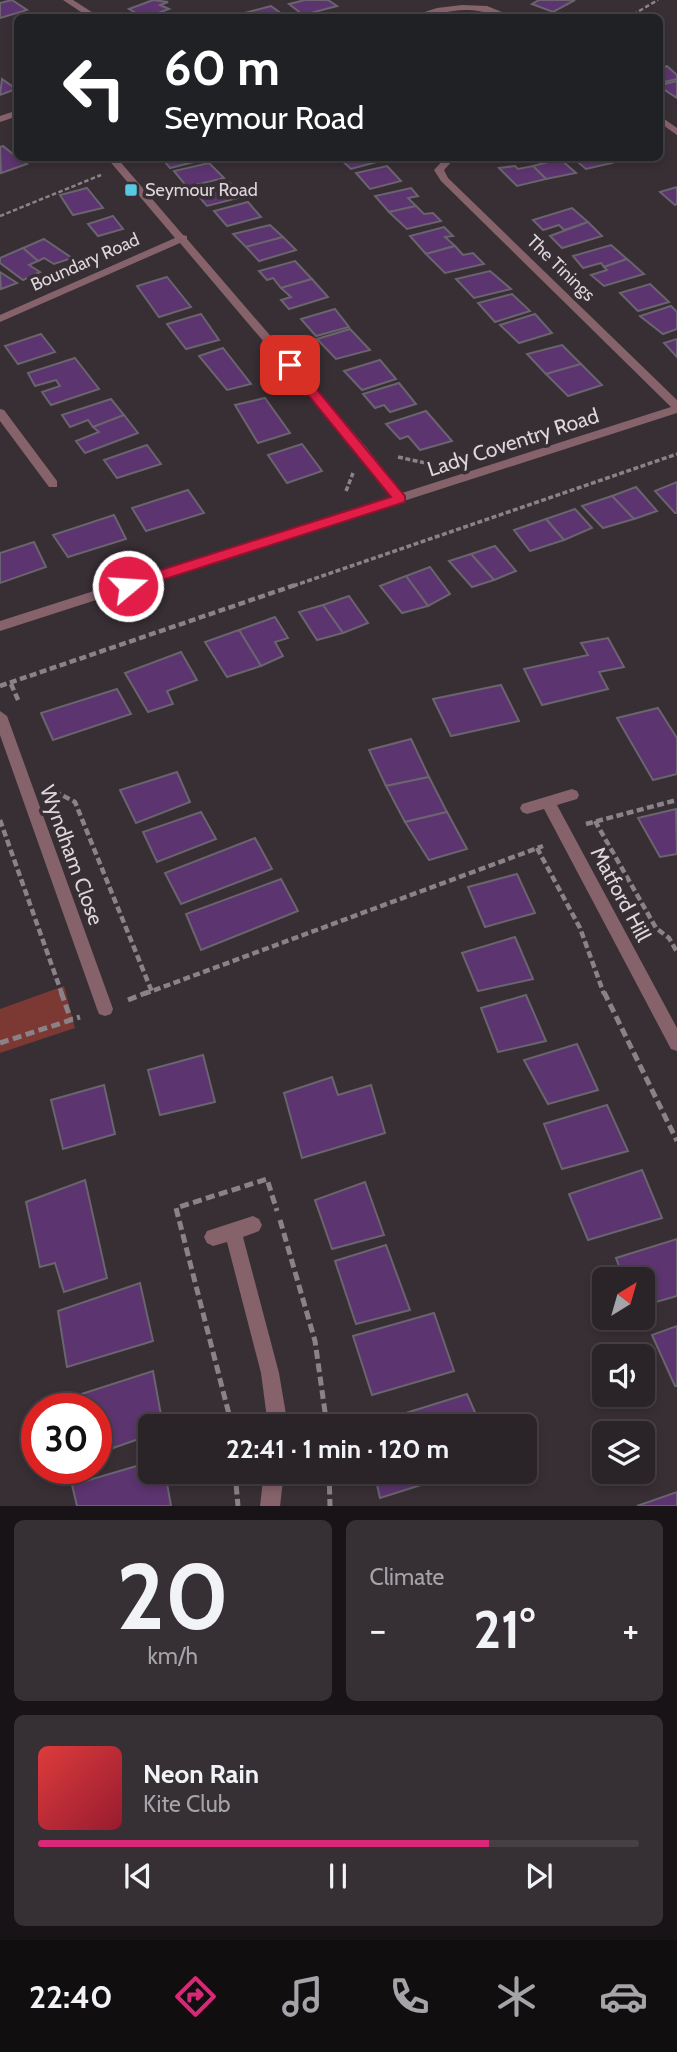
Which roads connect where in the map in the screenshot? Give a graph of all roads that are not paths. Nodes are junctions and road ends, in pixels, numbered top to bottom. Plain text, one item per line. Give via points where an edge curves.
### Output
1 (67, 0) edge
2 (477, 2) edge
3 (90, 14) edge
4 (425, 14) edge
5 (505, 14) edge
6 (663, 121) edge
7 (677, 132) edge
8 (115, 161) edge
9 (446, 161) edge
10 (183, 238) junction
11 (0, 319) edge
12 (677, 408) edge
13 (0, 413) edge
14 (53, 484) dead end
15 (400, 499) junction
16 (0, 626) edge
17 (0, 716) edge
18 (572, 795) dead end
19 (548, 802) junction
20 (527, 808) dead end
21 (104, 1009) road end
22 (677, 1044) edge
23 (253, 1225) dead end
24 (233, 1231) junction
25 (213, 1237) dead end
26 (276, 1414) edge
27 (273, 1484) edge
28 (270, 1506) edge

1 - 3 street
2 - 4 street
2 - 5 street
6 - 7 street
8 - 10 street
9 - 12 street, The Tinings via 439,170 444,179
10 - 11 street, Boundary Road
10 - 15 street
12 - 15 street, Lady Coventry Road
13 - 14 street
15 - 16 street, Lady Coventry Road
17 - 21 street, Wyndham Close
18 - 19 street
19 - 20 street
19 - 22 street, Matford Hill
23 - 24 street
24 - 25 street
24 - 26 street
27 - 28 street

